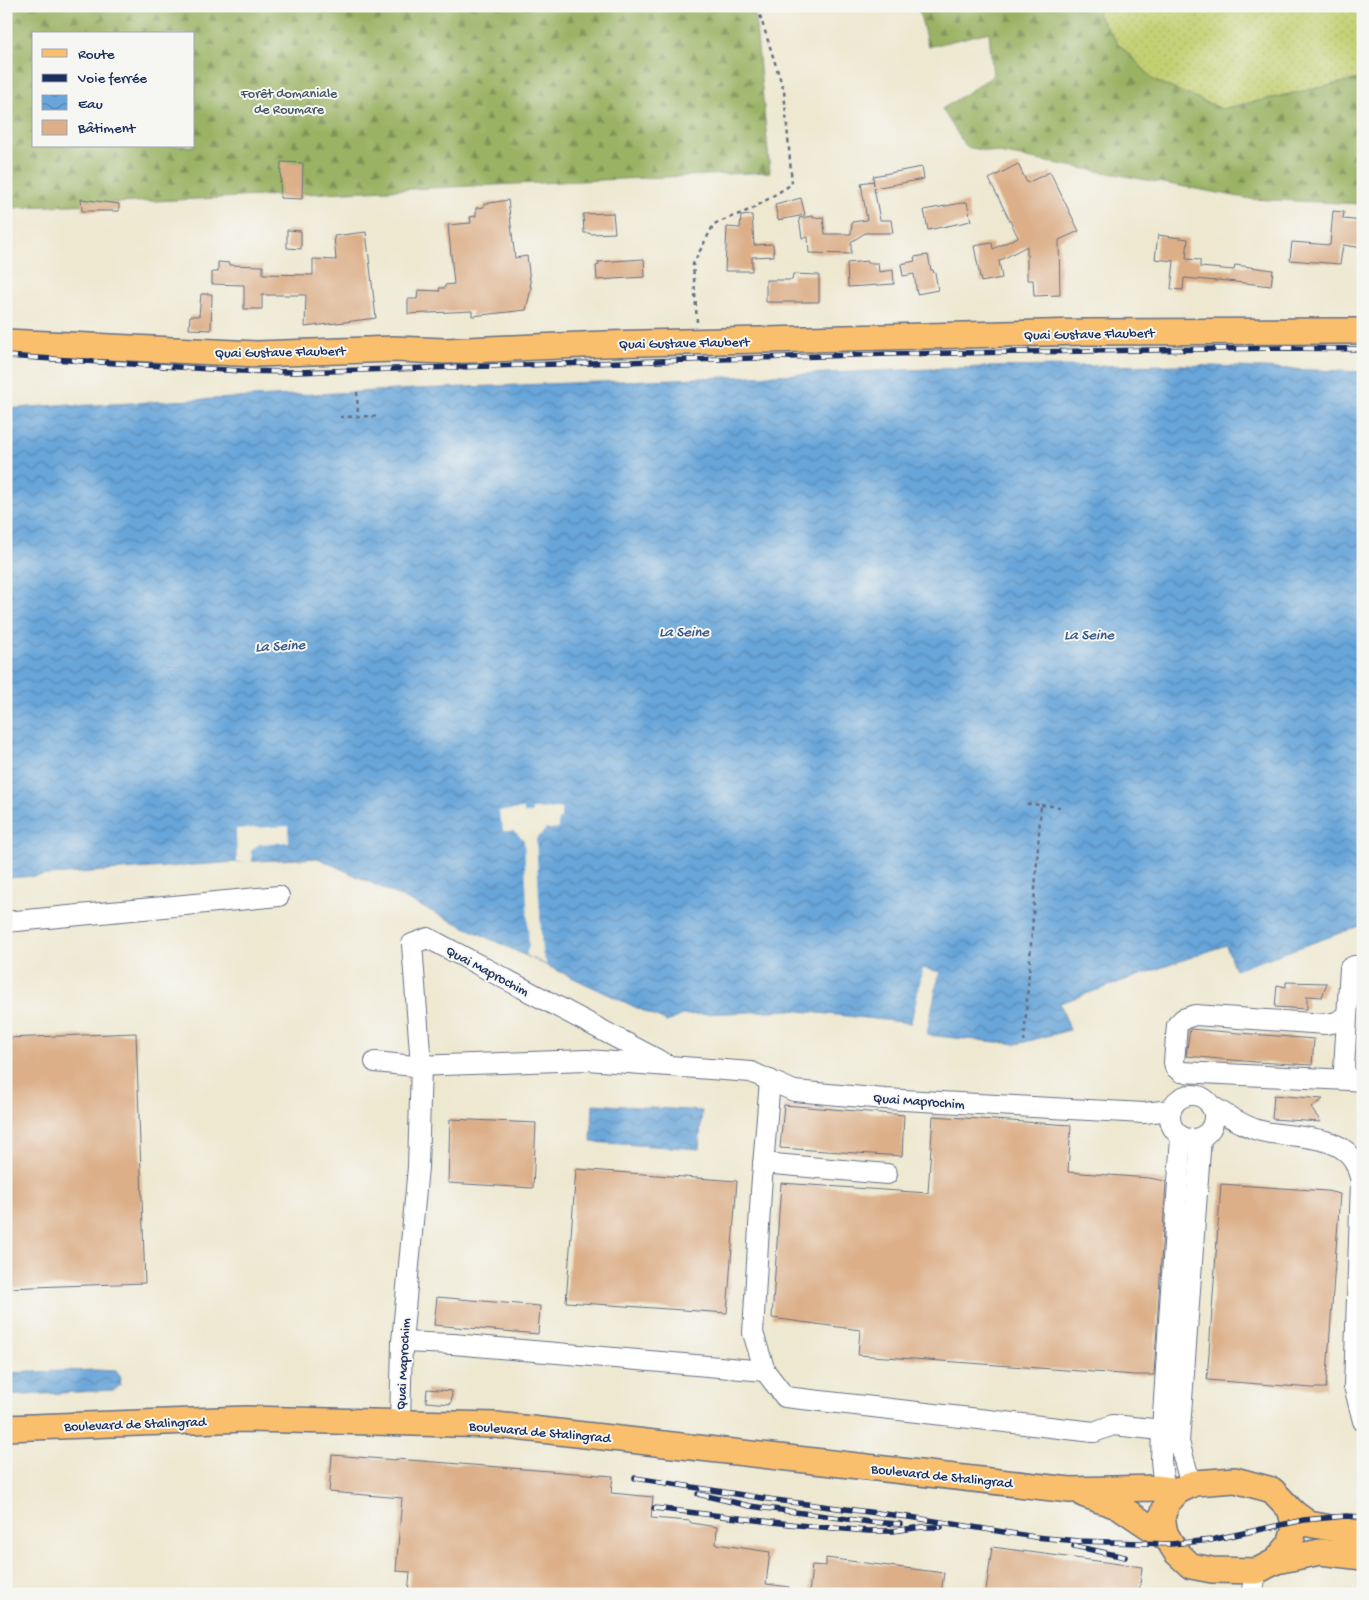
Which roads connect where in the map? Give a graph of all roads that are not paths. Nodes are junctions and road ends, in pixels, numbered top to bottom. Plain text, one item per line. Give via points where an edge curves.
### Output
1 (1363, 331) edge
2 (6, 342) edge
3 (279, 896) dead end
4 (6, 922) edge
5 (1363, 974) edge
6 (1347, 1015) junction
7 (375, 1062) dead end
8 (1174, 1062) junction
9 (421, 1066) junction
10 (670, 1066) junction
11 (770, 1080) junction
12 (1356, 1080) edge
13 (1210, 1104) junction
14 (1174, 1106) junction
15 (1181, 1136) junction
16 (1202, 1137) junction
17 (763, 1163) junction
18 (887, 1174) dead end
19 (402, 1342) junction
20 (765, 1371) junction
21 (1359, 1384) edge
22 (1363, 1421) edge
23 (400, 1422) junction
24 (6, 1428) edge
25 (1162, 1430) junction
26 (1179, 1442) junction
27 (1161, 1460) junction
28 (1132, 1489) junction
29 (1178, 1489) junction
30 (1070, 1490) junction
31 (1290, 1509) junction
32 (1363, 1534) edge
33 (1169, 1540) junction
34 (1363, 1557) edge
35 (1262, 1575) edge

1 - 2 main road, Quai Gustave Flaubert via 1085,332 257,354
3 - 4 lane
5 - 6 lane via 1358,966 1350,968
6 - 8 lane via 1326,1024 1195,1015 1177,1025
6 - 12 lane via 1344,1069
7 - 9 lane, Quai Maprochim
8 - 12 lane via 1180,1072
8 - 14 lane
9 - 10 lane, Quai Maprochim via 587,1060
9 - 10 lane, Quai Maprochim via 412,944 428,938
9 - 19 lane, Quai Maprochim via 418,1167
10 - 11 lane, Quai Maprochim via 751,1072
11 - 14 lane, Quai Maprochim via 794,1091 885,1098 1144,1113
11 - 17 lane
13 - 14 lane via 1202,1097 1187,1095
13 - 16 lane via 1214,1121 1212,1128
13 - 21 lane via 1259,1131 1304,1136 1336,1144 1353,1159 1362,1181
14 - 15 lane via 1171,1124
15 - 16 lane
15 - 25 lane
16 - 26 lane
17 - 18 lane
17 - 20 lane via 753,1333
19 - 20 lane
19 - 23 lane, Quai Maprochim
20 - 25 lane via 785,1397 1094,1432 1113,1425
21 - 22 lane
23 - 24 main road, Boulevard de Stalingrad via 246,1419
23 - 30 main road, Boulevard de Stalingrad via 496,1425
25 - 26 lane
25 - 27 lane
26 - 29 lane
27 - 28 lane
27 - 29 lane
28 - 29 main road, Boulevard de Stalingrad
28 - 30 main road, Boulevard de Stalingrad
29 - 31 main road via 1235,1480 1272,1490
29 - 33 main road via 1162,1517
30 - 33 main road, Boulevard de Stalingrad via 1120,1508
31 - 32 main road via 1309,1524
31 - 35 main road via 1295,1526 1290,1544
33 - 35 main road via 1191,1566
34 - 35 main road via 1320,1552

